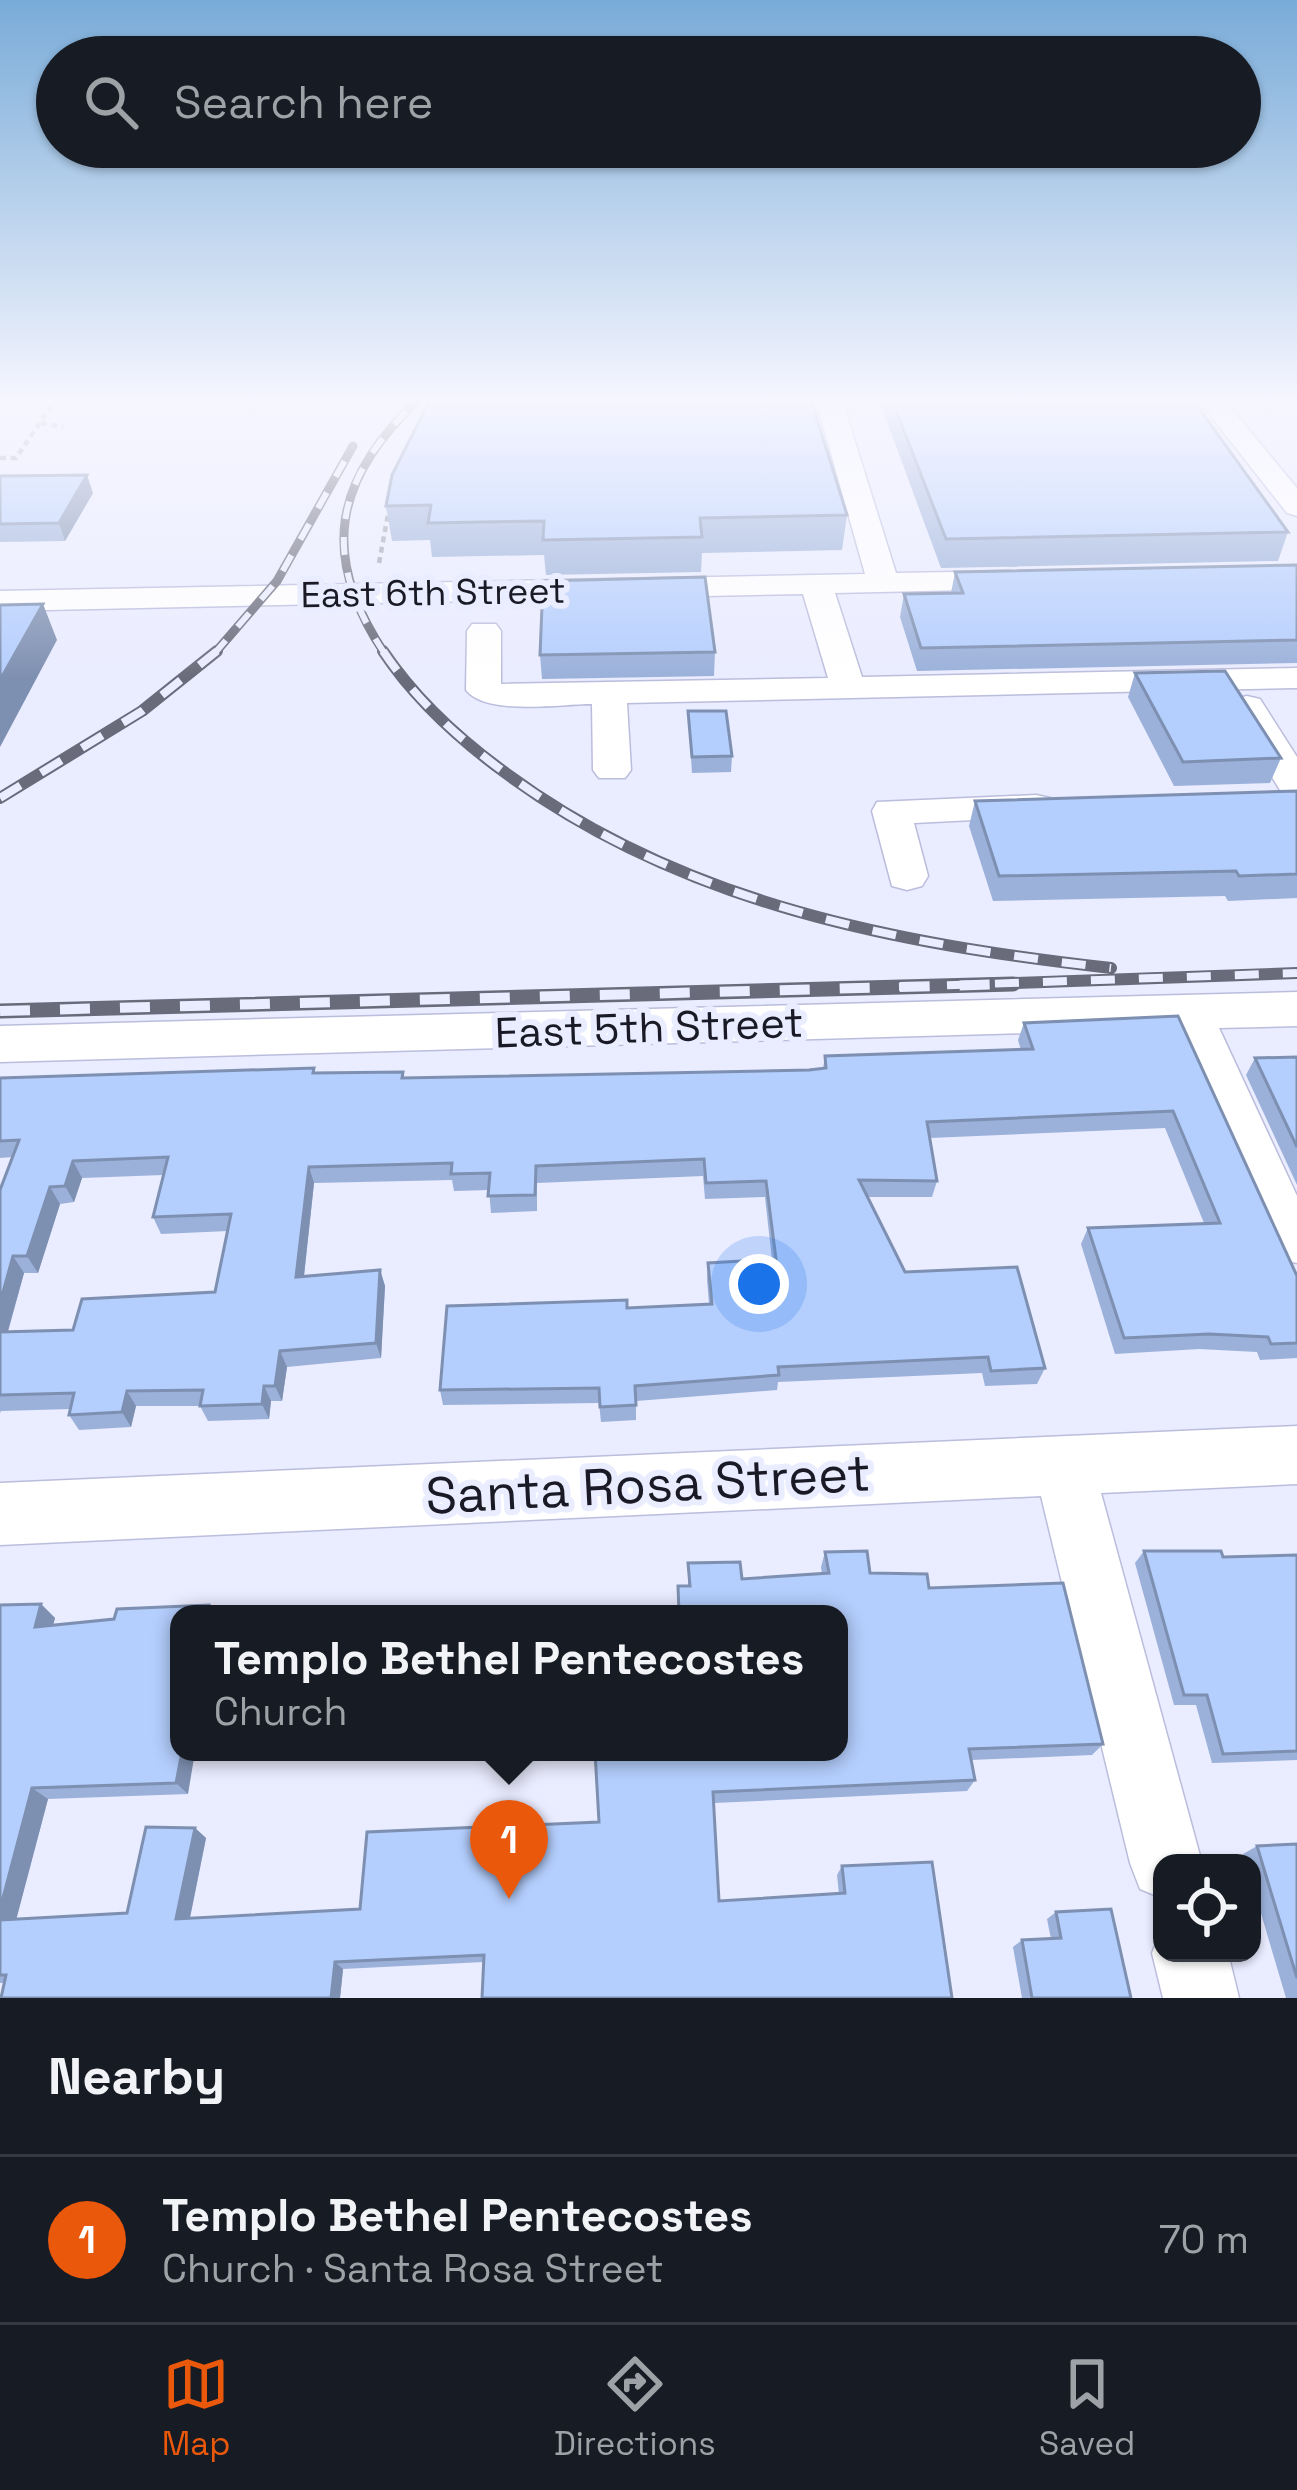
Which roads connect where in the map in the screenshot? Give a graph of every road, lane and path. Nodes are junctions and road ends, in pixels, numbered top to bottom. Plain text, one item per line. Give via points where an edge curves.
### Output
1 (857, 493) edge
2 (391, 497) edge
3 (379, 563) dead end
4 (1044, 580) edge
5 (883, 583) junction
6 (816, 584) junction
7 (0, 601) edge
8 (484, 631) dead end
9 (1297, 678) edge
10 (1229, 679) junction
11 (848, 688) junction
12 (609, 693) junction
13 (1280, 732) edge
14 (612, 770) dead end
15 (1297, 788) edge
16 (1297, 799) edge
17 (1249, 800) edge
18 (1082, 805) edge
19 (907, 876) dead end
20 (1297, 1009) edge
21 (1189, 1013) junction
22 (0, 1044) edge
23 (1292, 1242) dead end
24 (1297, 1455) edge
25 (1064, 1464) junction
26 (0, 1514) edge
27 (1164, 1854) edge
28 (1192, 1962) edge
29 (1201, 1998) edge

1 - 5 street
2 - 3 path
4 - 5 street, East 6th Street
5 - 6 street, East 6th Street
6 - 7 street, East 6th Street
6 - 11 street
8 - 12 street via 487,693
9 - 10 street
10 - 11 street
10 - 13 street
11 - 12 street
12 - 14 street
13 - 15 street
16 - 17 street
18 - 19 street via 891,811
20 - 21 street, East 5th Street
21 - 22 street, East 5th Street
21 - 23 street
24 - 25 street, Santa Rosa Street
25 - 26 street, Santa Rosa Street
25 - 27 street
28 - 29 street

